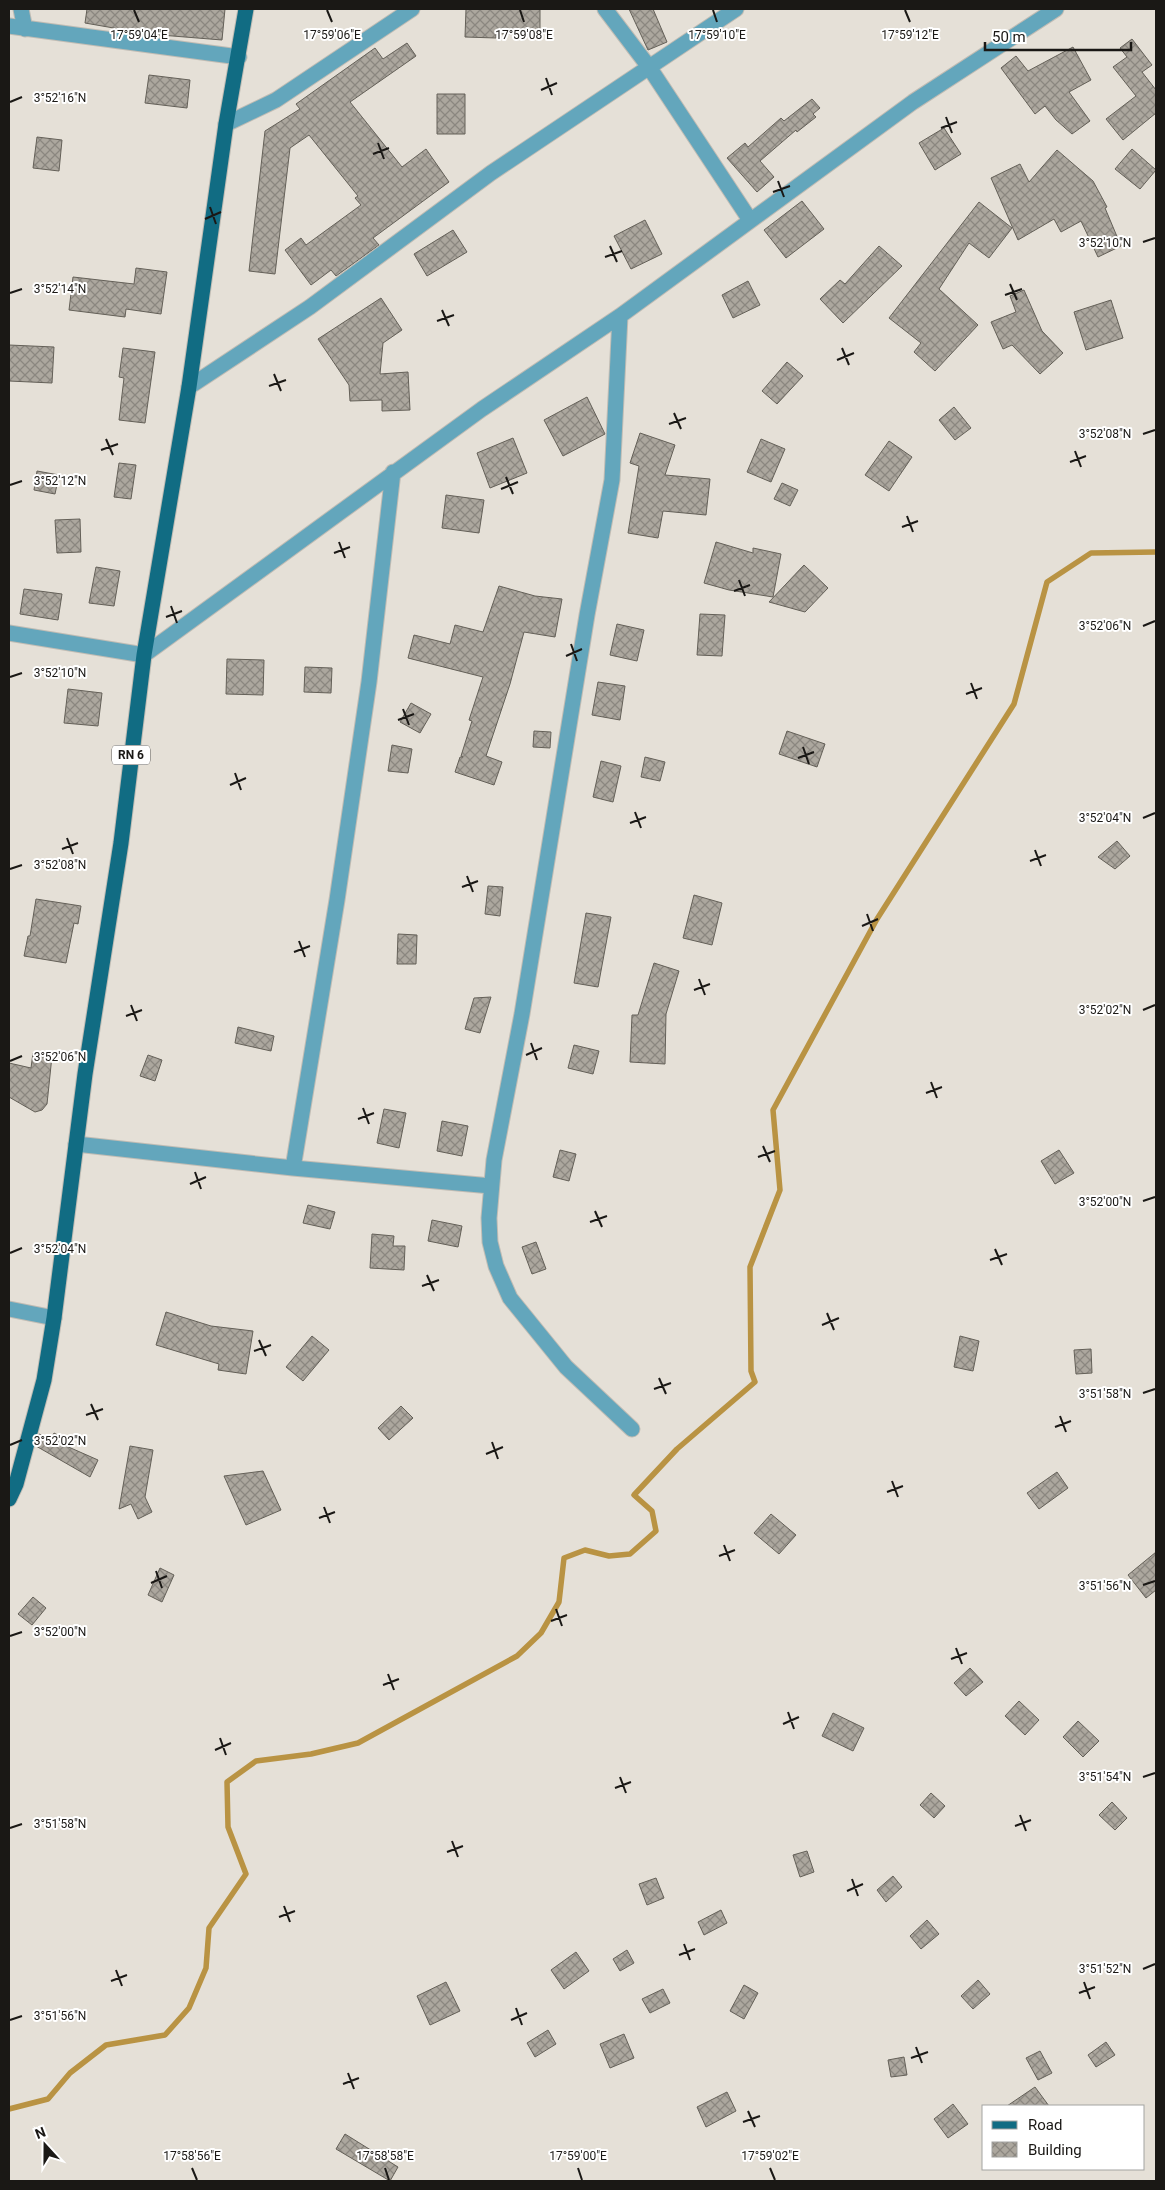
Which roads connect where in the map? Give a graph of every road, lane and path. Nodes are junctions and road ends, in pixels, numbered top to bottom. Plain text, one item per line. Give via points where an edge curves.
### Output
1 (21, 9) edge
2 (246, 9) edge
3 (412, 9) edge
4 (605, 9) edge
5 (736, 9) edge
6 (1056, 9) edge
7 (9, 26) edge
8 (25, 29) junction
9 (239, 57) junction
10 (649, 67) junction
11 (226, 124) junction
12 (750, 220) junction
13 (620, 316) junction
14 (189, 387) junction
15 (393, 472) junction
16 (9, 633) edge
17 (144, 655) junction
18 (76, 1144) junction
19 (293, 1168) junction
20 (492, 1186) junction
21 (9, 1309) edge
22 (54, 1318) junction
23 (632, 1429) dead end
24 (9, 1500) edge

1 - 8 street
2 - 9 main road, RN 6
3 - 11 street via 276,100
4 - 10 street
5 - 10 street
6 - 12 street via 914,102
7 - 8 street
8 - 9 street
9 - 11 main road, RN 6
10 - 12 street
10 - 14 street via 491,173 310,307
11 - 14 main road, RN 6
12 - 13 street
13 - 15 street
13 - 20 street via 612,480
14 - 17 main road, RN 6
15 - 17 street
15 - 19 street via 370,682
16 - 17 street
17 - 18 main road, RN 6 via 121,843
18 - 19 street
18 - 22 main road, RN 6
19 - 20 street
20 - 23 street via 490,1242 510,1298 566,1367
21 - 22 street
22 - 24 main road, RN 6 via 44,1380

